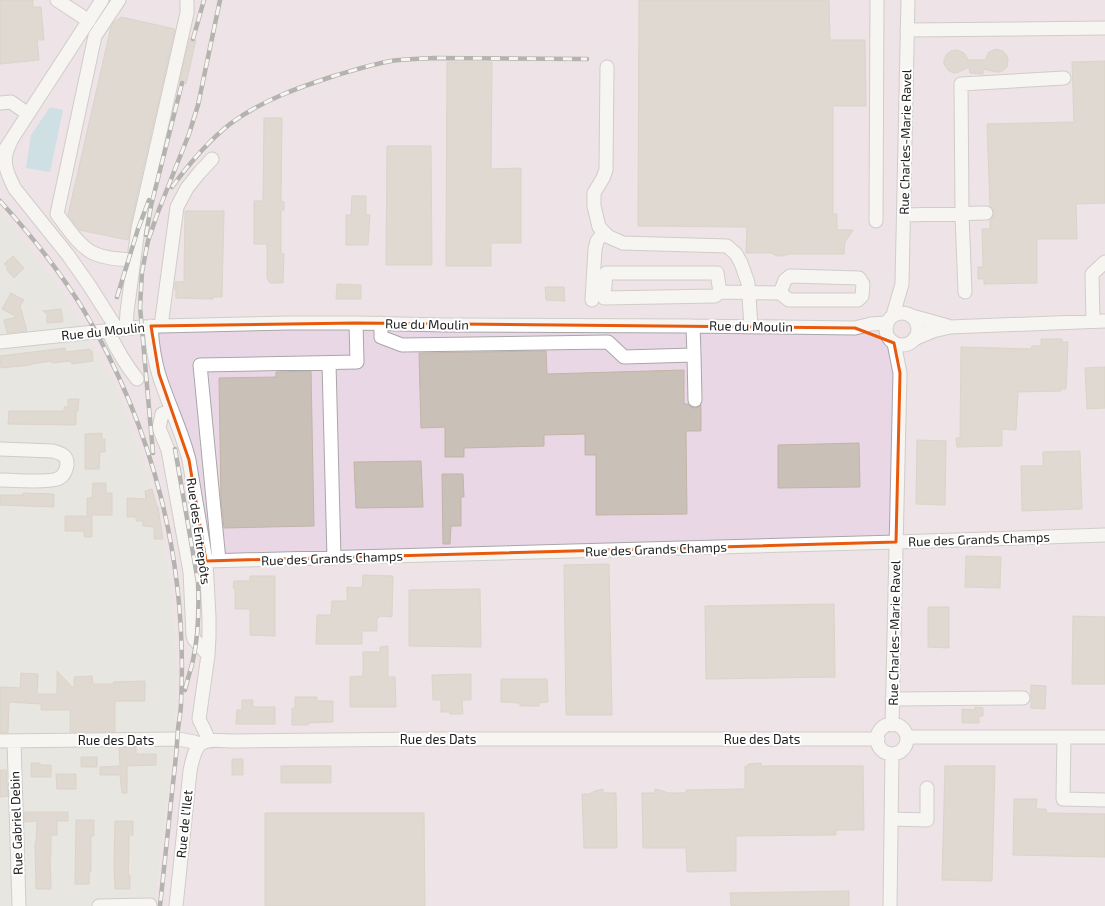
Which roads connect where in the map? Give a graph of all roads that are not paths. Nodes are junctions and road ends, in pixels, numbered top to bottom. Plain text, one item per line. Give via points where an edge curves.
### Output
1 (57, 0) edge
2 (102, 0) edge
3 (119, 0) edge
4 (187, 0) edge
5 (876, 0) edge
6 (908, 0) edge
7 (89, 21) junction
8 (1105, 28) edge
9 (907, 30) junction
10 (607, 67) dead end
11 (1064, 78) dead end
12 (0, 103) edge
13 (28, 114) junction
14 (11, 142) junction
15 (0, 158) edge
16 (212, 159) dead end
17 (962, 214) junction
18 (986, 214) dead end
19 (904, 215) junction
20 (876, 221) dead end
21 (604, 232) junction
22 (134, 260) junction
23 (1105, 262) edge
24 (902, 284) junction
25 (720, 292) junction
26 (965, 292) dead end
27 (749, 293) junction
28 (780, 293) junction
29 (592, 300) dead end
30 (910, 315) junction
31 (890, 319) junction
32 (1099, 321) edge
33 (356, 323) junction
34 (381, 323) junction
35 (156, 326) junction
36 (693, 326) junction
37 (751, 326) junction
38 (950, 327) junction
39 (855, 328) junction
40 (117, 329) junction
41 (892, 341) junction
42 (912, 341) junction
43 (0, 342) edge
44 (694, 355) junction
45 (329, 363) junction
46 (900, 373) junction
47 (136, 379) dead end
48 (695, 400) dead end
49 (172, 410) junction
50 (0, 449) edge
51 (0, 480) edge
52 (1105, 535) edge
53 (896, 542) junction
54 (334, 558) junction
55 (206, 561) junction
56 (219, 561) junction
57 (208, 655) junction
58 (1023, 698) dead end
59 (892, 700) junction
60 (892, 724) junction
61 (907, 737) junction
62 (1064, 737) junction
63 (1105, 737) edge
64 (878, 739) junction
65 (0, 740) edge
66 (14, 741) junction
67 (205, 742) junction
68 (892, 754) junction
69 (927, 788) dead end
70 (1105, 800) edge
71 (891, 819) junction
72 (150, 905) dead end
73 (19, 906) edge
74 (99, 906) edge
75 (176, 906) edge
76 (890, 906) edge

1 - 7 street
2 - 7 street
3 - 22 street via 96,36 57,214 80,242 93,252 107,257
4 - 22 street via 187,13 138,229
5 - 20 street
6 - 9 street, Rue Charles-Marie Ravel
7 - 13 street
8 - 9 street
9 - 19 street, Rue Charles-Marie Ravel
10 - 21 street via 606,170 594,192 599,227
11 - 17 street via 961,84
12 - 13 street via 11,102
13 - 14 street
14 - 15 street
14 - 40 street via 6,155 6,166 15,189 68,255
16 - 35 street, Rue des Entrepôts via 188,188 177,207
17 - 18 street
17 - 19 street
17 - 26 street
19 - 24 street, Rue Charles-Marie Ravel
21 - 27 street via 623,243 727,246 741,263
21 - 29 street via 595,249
22 - 40 street via 127,312
23 - 32 street via 1092,274
24 - 30 street, Rue Charles-Marie Ravel
24 - 31 street, Rue Charles-Marie Ravel
25 - 25 street via 717,273 606,273 604,298 715,296
25 - 27 street
27 - 28 street
27 - 37 street
28 - 28 street via 785,280 790,276 859,278 863,284 862,296 858,300 789,300
30 - 31 street via 903,312
30 - 38 street
30 - 42 street via 916,320 918,330
31 - 39 street, Rue du Moulin
31 - 41 street via 885,329 886,335
32 - 38 street
33 - 34 street, Rue du Moulin
33 - 35 street, Rue du Moulin
33 - 45 street via 357,362
34 - 36 street, Rue du Moulin
34 - 44 street via 381,337 402,344 608,342 624,357
35 - 40 street, Rue du Moulin
35 - 49 street, Rue des Entrepôts via 154,354
36 - 37 street, Rue du Moulin
36 - 44 street
37 - 39 street, Rue du Moulin
38 - 42 street via 933,331
39 - 41 street, Rue du Moulin
40 - 43 street, Rue du Moulin
40 - 47 street via 120,356
41 - 42 street via 899,345
41 - 46 street, Rue Charles-Marie Ravel
42 - 46 street, Rue Charles-Marie Ravel
44 - 48 street
45 - 54 street
45 - 56 street via 200,365
46 - 53 street, Rue Charles-Marie Ravel
49 - 55 street, Rue des Entrepôts via 189,460
49 - 57 street via 162,414 159,428 168,450 190,572 193,635
50 - 51 street via 53,451 65,456 67,461 67,470 57,479
52 - 53 street, Rue des Grands Champs
53 - 54 street, Rue des Grands Champs
53 - 59 street, Rue Charles-Marie Ravel
54 - 56 street, Rue des Grands Champs
55 - 56 street, Rue des Grands Champs
55 - 57 street, Rue des Entrepôts
57 - 67 street, Rue des Entrepôts via 199,719
58 - 59 street
59 - 60 street, Rue Charles-Marie Ravel
60 - 61 street via 903,729
60 - 64 street via 880,730
61 - 62 street
61 - 68 street via 905,747
62 - 63 street
62 - 70 street via 1063,799
64 - 67 street, Rue des Dats
64 - 68 street via 883,751
65 - 66 street, Rue des Dats
66 - 67 street, Rue des Dats via 178,739
66 - 73 street, Rue Gabriel Debin
67 - 75 street, Rue de l'Ilet via 193,755 190,771
68 - 71 street
69 - 71 street via 927,820
71 - 76 street
72 - 74 street

